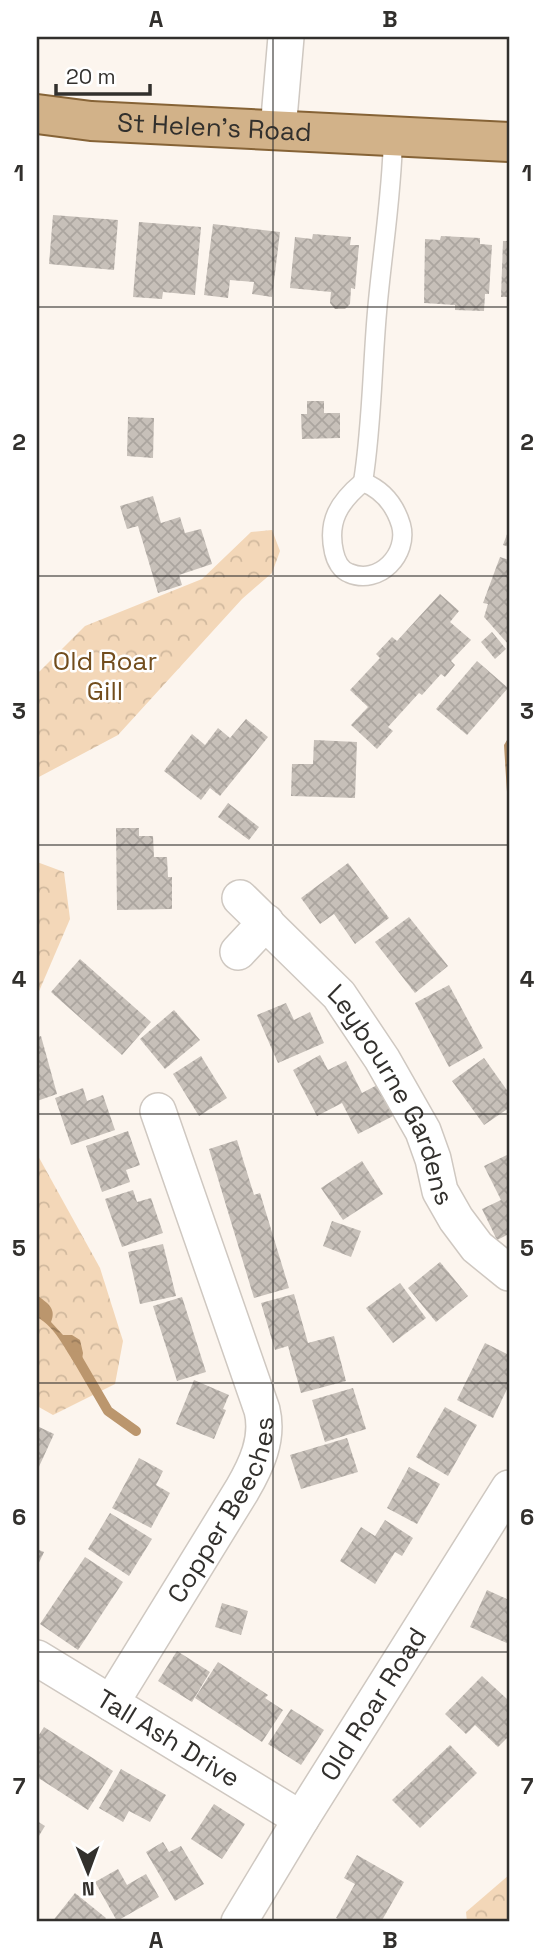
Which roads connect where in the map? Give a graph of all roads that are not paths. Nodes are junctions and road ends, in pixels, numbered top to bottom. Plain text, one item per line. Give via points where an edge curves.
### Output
1 (286, 37) edge
2 (37, 114) edge
3 (278, 130) junction
4 (393, 137) junction
5 (509, 142) edge
6 (363, 482) junction
7 (240, 898) dead end
8 (266, 922) junction
9 (238, 951) dead end
10 (158, 1111) dead end
11 (509, 1273) edge
12 (509, 1488) edge
13 (41, 1670) edge
14 (111, 1703) junction
15 (301, 1819) junction
16 (239, 1922) edge

1 - 3 street
2 - 3 main road, St Helen's Road
3 - 4 main road, St Helen's Road
4 - 5 main road, St Helen's Road
4 - 6 lane
6 - 6 lane via 377,488 393,506 403,533 396,559 379,573 359,576 346,572 336,560 331,536 336,514 348,494
7 - 8 street, Leybourne Gardens
8 - 9 street
8 - 11 street, Leybourne Gardens via 339,995 423,1131 440,1191 456,1220 477,1247
10 - 14 street, Copper Beeches via 185,1140 262,1410 264,1434 247,1482
12 - 15 street, Old Roar Road
13 - 14 street, Tall Ash Drive
14 - 15 street, Tall Ash Drive
15 - 16 street, Old Roar Road

